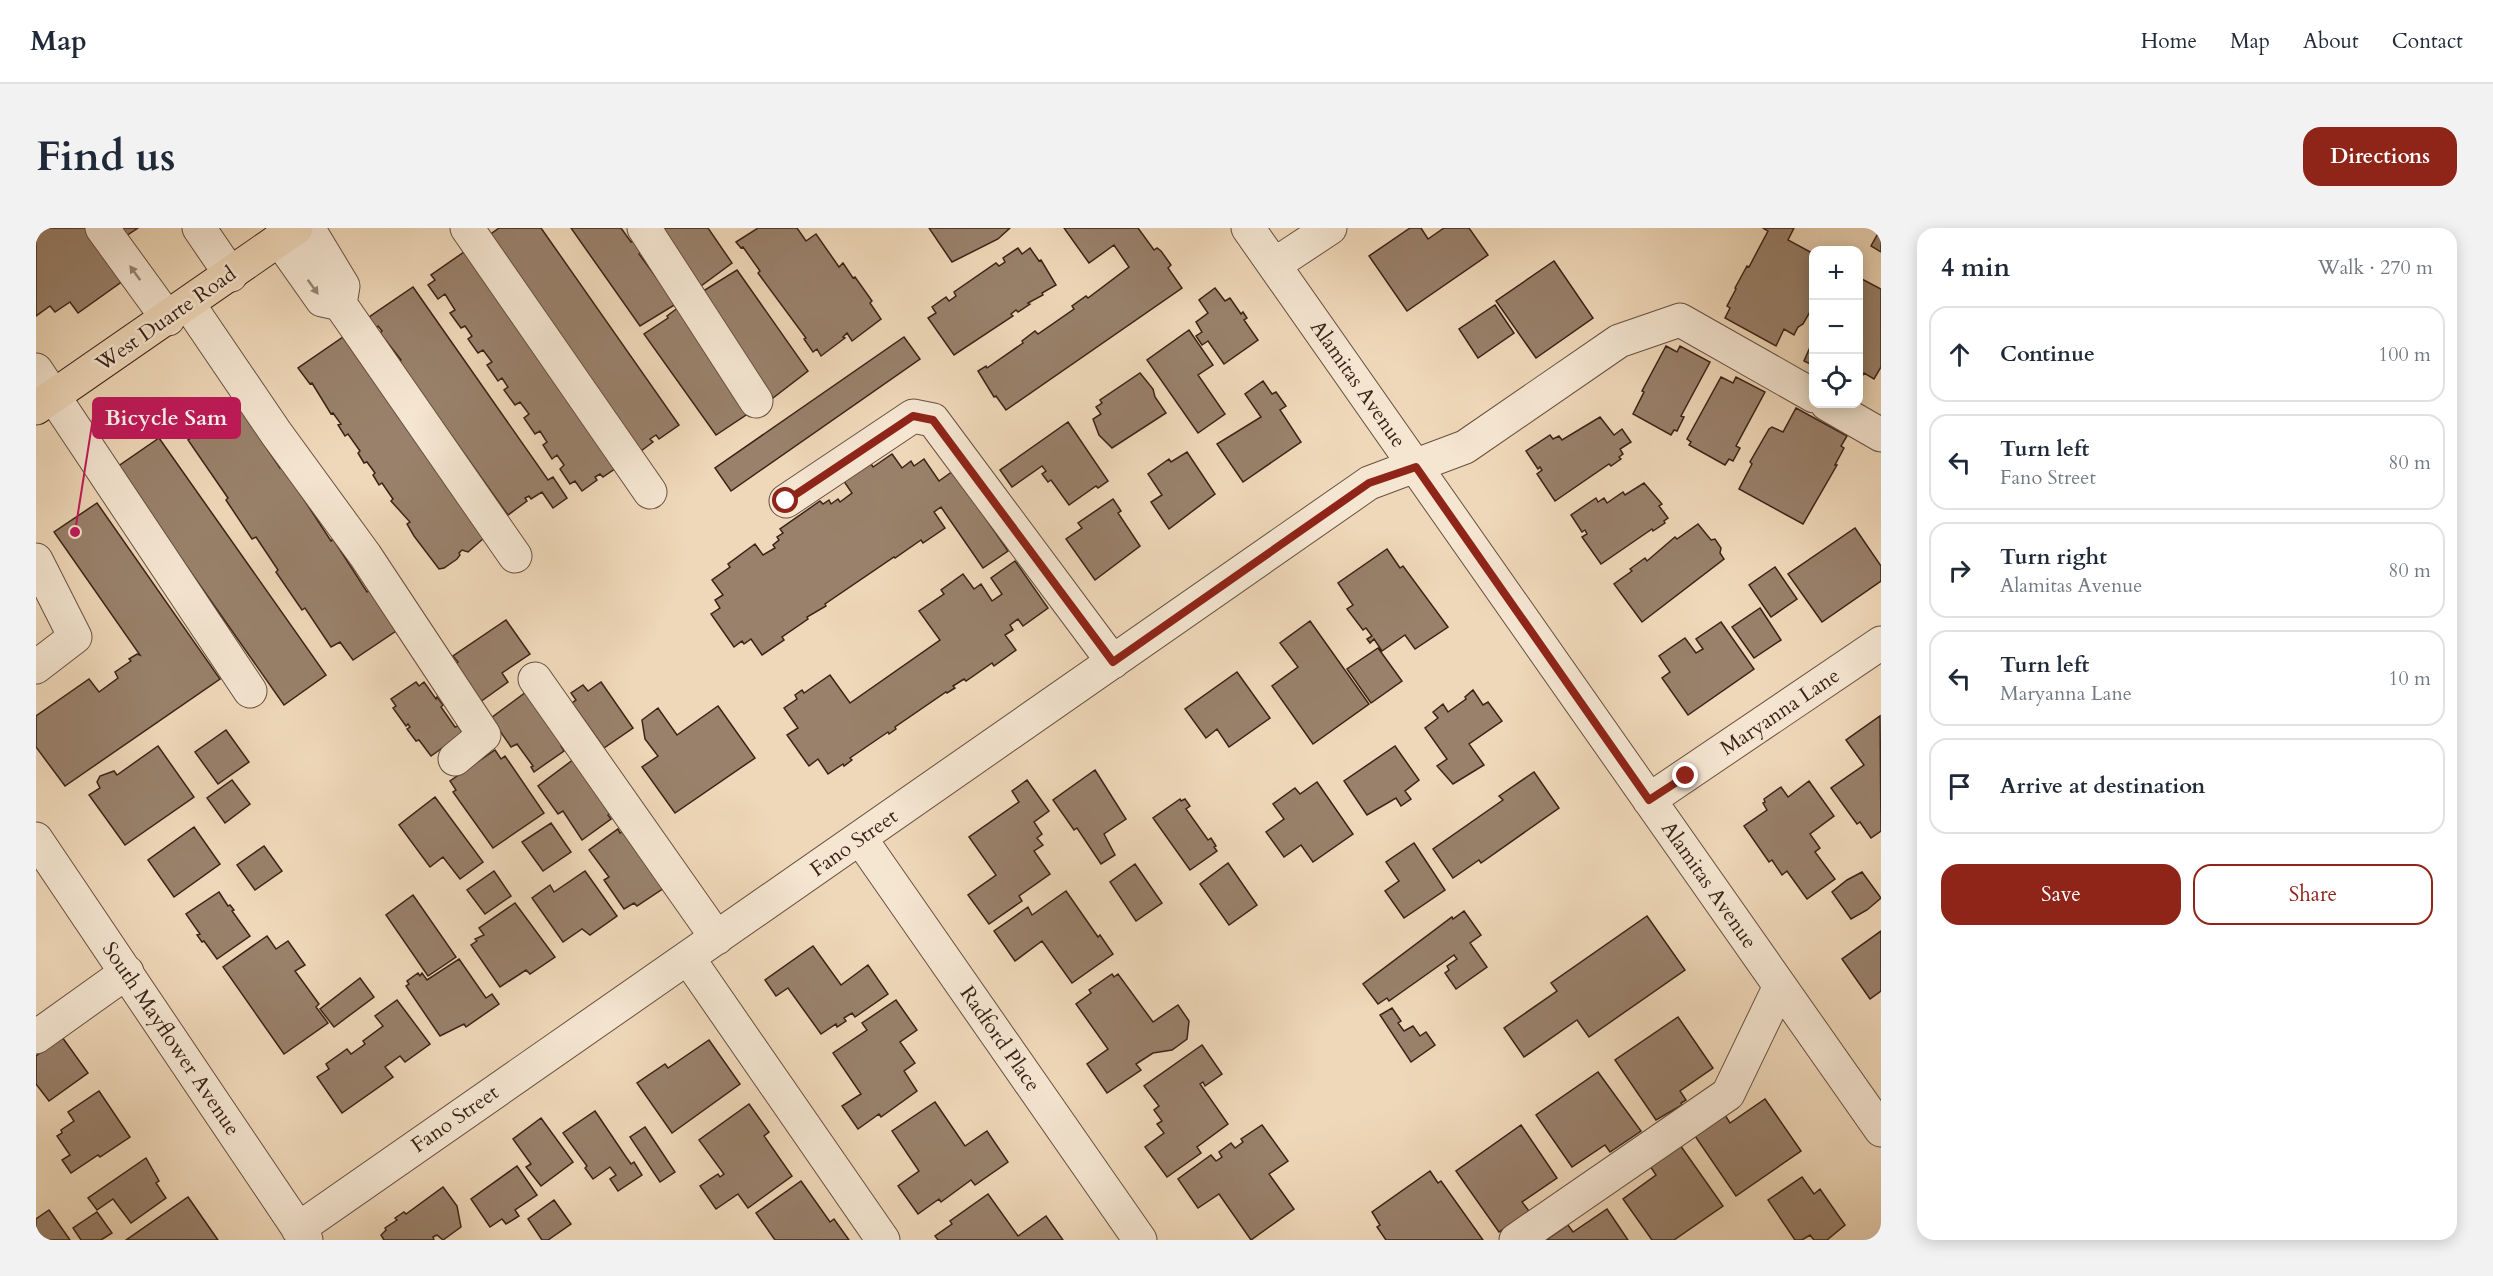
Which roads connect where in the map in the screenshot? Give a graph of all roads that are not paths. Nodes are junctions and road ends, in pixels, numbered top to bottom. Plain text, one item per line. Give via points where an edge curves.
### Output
1 (102, 228) edge
2 (199, 228) edge
3 (467, 228) edge
4 (644, 228) edge
5 (1248, 228) edge
6 (1330, 228) edge
7 (294, 232) edge
8 (1274, 265) junction
9 (231, 274) junction
10 (178, 312) junction
11 (42, 391) edge
12 (1809, 393) edge
13 (756, 400) dead end
14 (1834, 408) edge
15 (1881, 435) edge
16 (1416, 467) junction
17 (650, 492) dead end
18 (786, 501) dead end
19 (514, 556) dead end
20 (36, 560) edge
21 (1881, 643) edge
22 (1113, 662) junction
23 (36, 668) edge
24 (535, 679) dead end
25 (250, 691) dead end
26 (455, 759) dead end
27 (1649, 800) junction
28 (860, 838) junction
29 (36, 839) edge
30 (717, 938) junction
31 (688, 958) junction
32 (127, 972) junction
33 (1780, 986) junction
34 (36, 1037) edge
35 (1871, 1094) edge
36 (1881, 1130) edge
37 (302, 1234) edge
38 (883, 1240) edge
39 (1140, 1240) edge
40 (1516, 1240) edge

10 -> 1 street
2 - 9 street
3 - 17 street
4 - 13 street
5 - 8 street, Alamitas Avenue
6 - 8 street
7 - 9 main road, West Duarte Road
7 - 19 street via 322,300 340,304
8 - 16 street, Alamitas Avenue
9 - 10 main road, West Duarte Road
10 - 11 main road, West Duarte Road
10 - 26 street via 276,433 364,555 484,735
11 - 25 street
12 - 16 street, Fano Street via 1680,320 1619,341 1465,447
14 - 15 street
16 - 22 street, Fano Street via 1369,483
16 - 27 street, Alamitas Avenue
18 - 22 street via 913,416 933,420
20 - 23 street via 75,637
21 - 27 street, Maryanna Lane
22 - 28 street, Fano Street
24 - 30 street
27 - 33 street, Alamitas Avenue
28 - 30 street, Fano Street
28 - 39 street, Radford Place
29 - 32 street, South Mayflower Avenue
30 - 31 street, Fano Street
31 - 37 street, Fano Street
31 - 38 street
32 - 34 street
32 - 37 street, South Mayflower Avenue
33 - 35 street, Alamitas Avenue
33 - 40 street via 1728,1094
35 - 36 street, Alamitas Avenue

